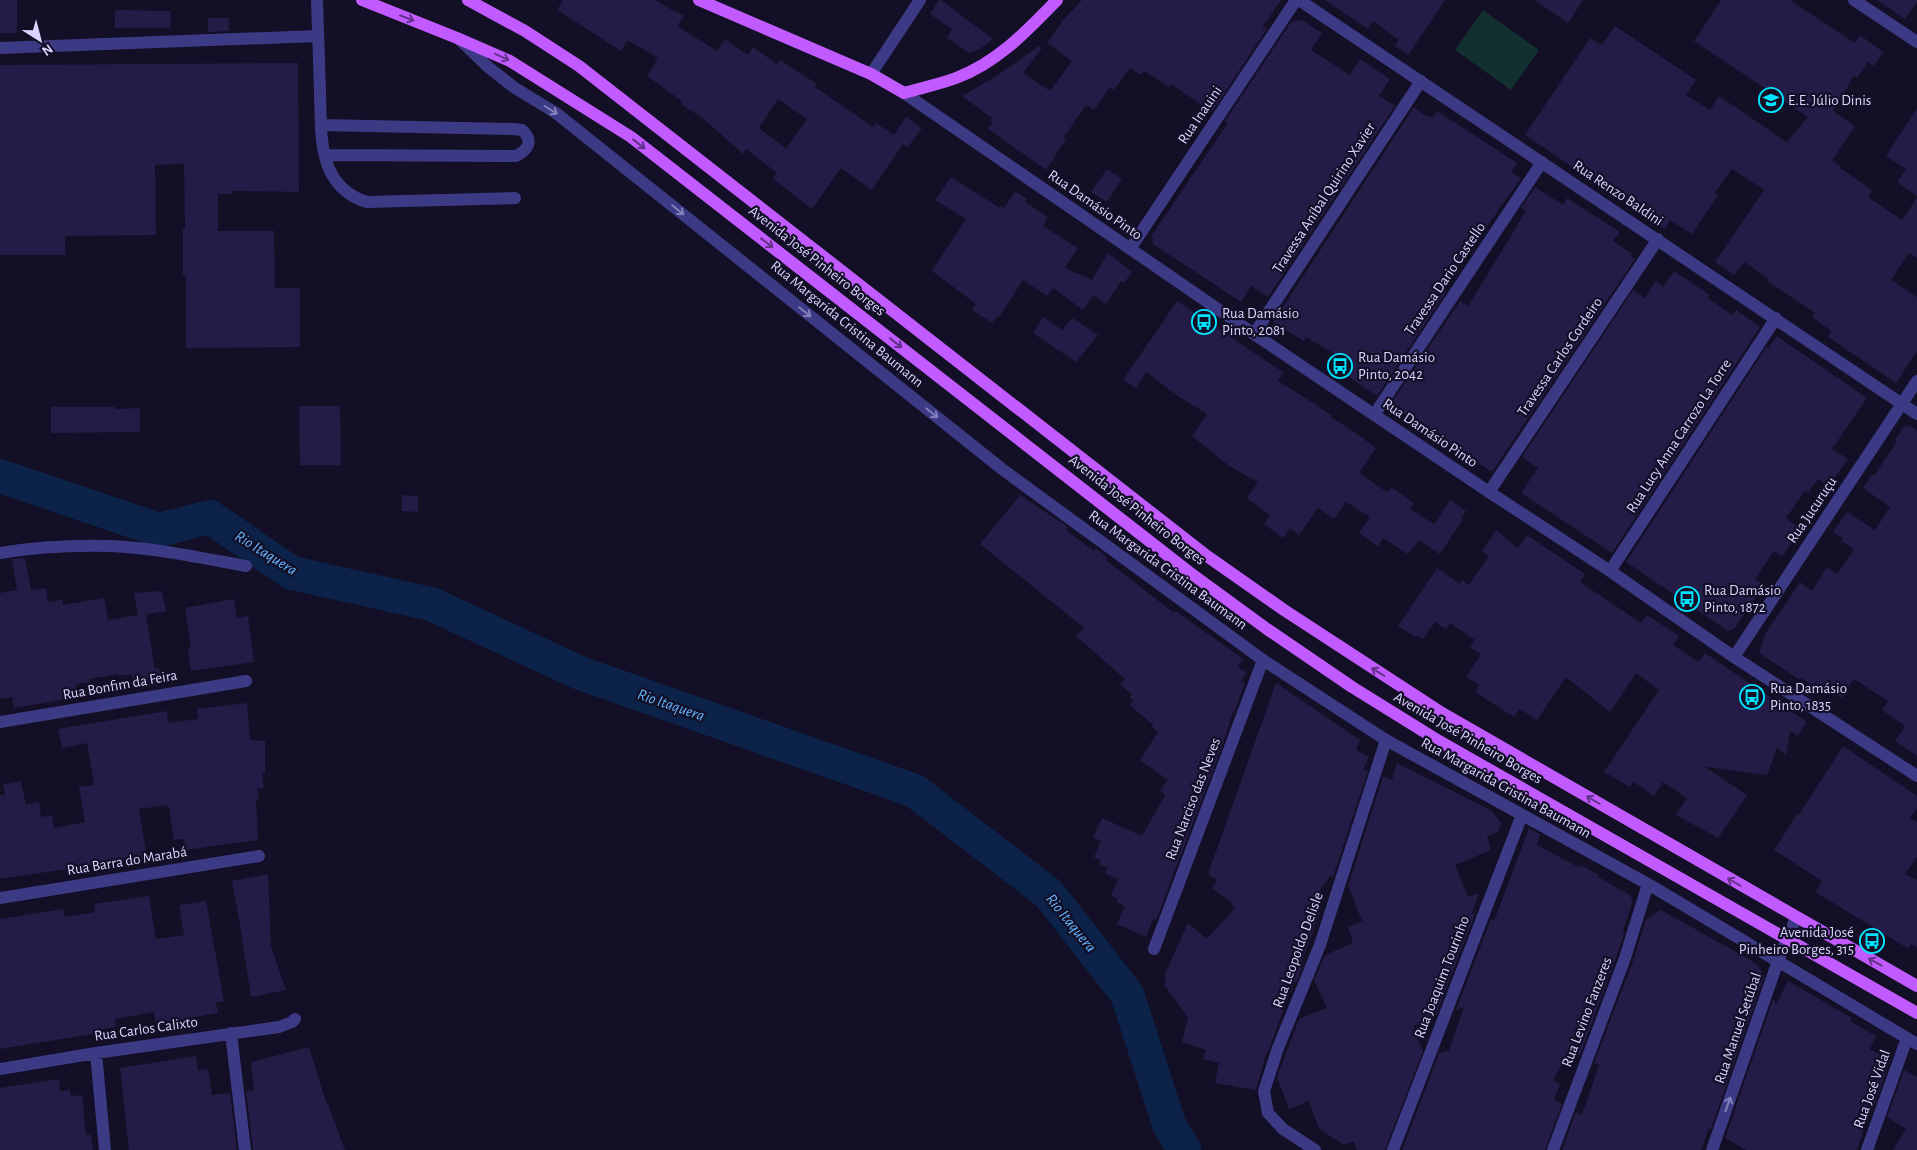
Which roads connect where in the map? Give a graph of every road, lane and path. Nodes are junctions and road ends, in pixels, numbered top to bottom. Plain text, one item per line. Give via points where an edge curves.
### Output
1 (317, 0) edge
2 (362, 0) edge
3 (468, 0) edge
4 (699, 0) edge
5 (920, 0) edge
6 (1057, 0) edge
7 (1298, 0) edge
8 (1854, 0) edge
9 (318, 36) junction
10 (457, 38) junction
11 (1917, 42) edge
12 (0, 48) edge
13 (871, 74) junction
14 (1421, 81) junction
15 (904, 93) junction
16 (321, 125) junction
17 (325, 155) junction
18 (1542, 162) junction
19 (515, 198) dead end
20 (1658, 239) junction
21 (1130, 249) junction
22 (1776, 318) junction
23 (1254, 334) junction
24 (1917, 381) edge
25 (1902, 404) junction
26 (1917, 414) edge
27 (1374, 415) junction
28 (1489, 492) junction
29 (0, 553) edge
30 (246, 566) dead end
31 (1610, 571) junction
32 (1734, 657) junction
33 (1263, 660) junction
34 (246, 681) dead end
35 (0, 722) edge
36 (1386, 740) junction
37 (1917, 776) edge
38 (1522, 815) junction
39 (259, 856) dead end
40 (1648, 884) junction
41 (0, 898) edge
42 (1796, 918) junction
43 (1788, 939) junction
44 (1154, 949) dead end
45 (1778, 960) junction
46 (1917, 986) edge
47 (1917, 1013) edge
48 (295, 1019) dead end
49 (232, 1033) junction
50 (1912, 1042) edge
51 (96, 1053) junction
52 (0, 1069) edge
53 (105, 1150) edge
54 (245, 1150) edge
55 (1315, 1150) edge
56 (1393, 1150) edge
57 (1553, 1150) edge
58 (1712, 1150) edge
59 (1867, 1150) edge

1 - 9 street
2 -> 10 main road, Avenida José Pinheiro Borges
42 -> 3 main road, Avenida José Pinheiro Borges via 1442,713 1284,610 1207,556 579,66 526,31
4 - 13 main road
5 - 13 street
6 - 15 main road via 1022,35 988,62 957,78
7 - 14 street, Rua Renzo Baldini
7 - 21 street, Rua Inauini
8 - 11 street
9 - 12 street
9 - 16 street
10 -> 33 street, Rua Margarida Cristina Baumann via 488,67 556,113 1002,469
10 -> 43 main road, Avenida José Pinheiro Borges via 510,61 631,138 1190,572 1352,687 1439,741
13 - 15 main road
14 - 18 street, Rua Renzo Baldini
14 - 23 street, Travessa Aníbal Quirino Xavier
15 - 21 street, Rua Damásio Pinto
16 - 17 street
16 - 17 street via 513,128 522,130 529,140 529,146 516,156
17 - 19 street via 330,170 346,192 367,202
18 - 20 street, Rua Renzo Baldini
18 - 27 street, Travessa Dario Castello
20 - 22 street, Rua Renzo Baldini
20 - 28 street, Travessa Carlos Cordeiro
21 - 23 street, Rua Damásio Pinto
22 - 25 street, Rua Renzo Baldini
22 - 31 street, Rua Lucy Anna Carrozo La Torre
23 - 27 street, Rua Damásio Pinto
24 - 25 street, Rua Jucuruçu
25 - 26 street, Rua Renzo Baldini
25 - 32 street, Rua Jucuruçu
27 - 28 street, Rua Damásio Pinto
28 - 31 street, Rua Damásio Pinto
29 - 30 street via 32,548 110,546
31 - 32 street, Rua Damásio Pinto
32 - 37 street, Rua Damásio Pinto
33 - 36 street, Rua Margarida Cristina Baumann
33 - 44 street, Rua Narciso das Neves
34 - 35 street, Rua Bonfim da Feira
36 - 38 street, Rua Margarida Cristina Baumann
36 - 55 street, Rua Leopoldo Delisle via 1320,945 1278,1048 1264,1092 1268,1112 1283,1129
38 - 40 street, Rua Margarida Cristina Baumann
38 - 56 street, Rua Joaquim Tourinho
39 - 41 street, Rua Barra do Marabá
40 - 45 street, Rua Margarida Cristina Baumann
40 - 57 street, Rua Levino Fanzeres via 1625,958
42 - 43 street, Rua Manuel Setúbal
46 -> 42 main road, Avenida José Pinheiro Borges
43 - 45 street, Rua Manuel Setúbal
43 - 47 main road, Avenida José Pinheiro Borges
45 - 50 street, Rua Margarida Cristina Baumann
58 -> 45 street, Rua Manuel Setúbal
48 - 49 street, Rua Carlos Calixto via 279,1027
49 - 51 street, Rua Carlos Calixto
49 - 54 street
50 - 59 street, Rua José Vidal via 1896,1073
51 - 52 street, Rua Carlos Calixto
51 - 53 street

